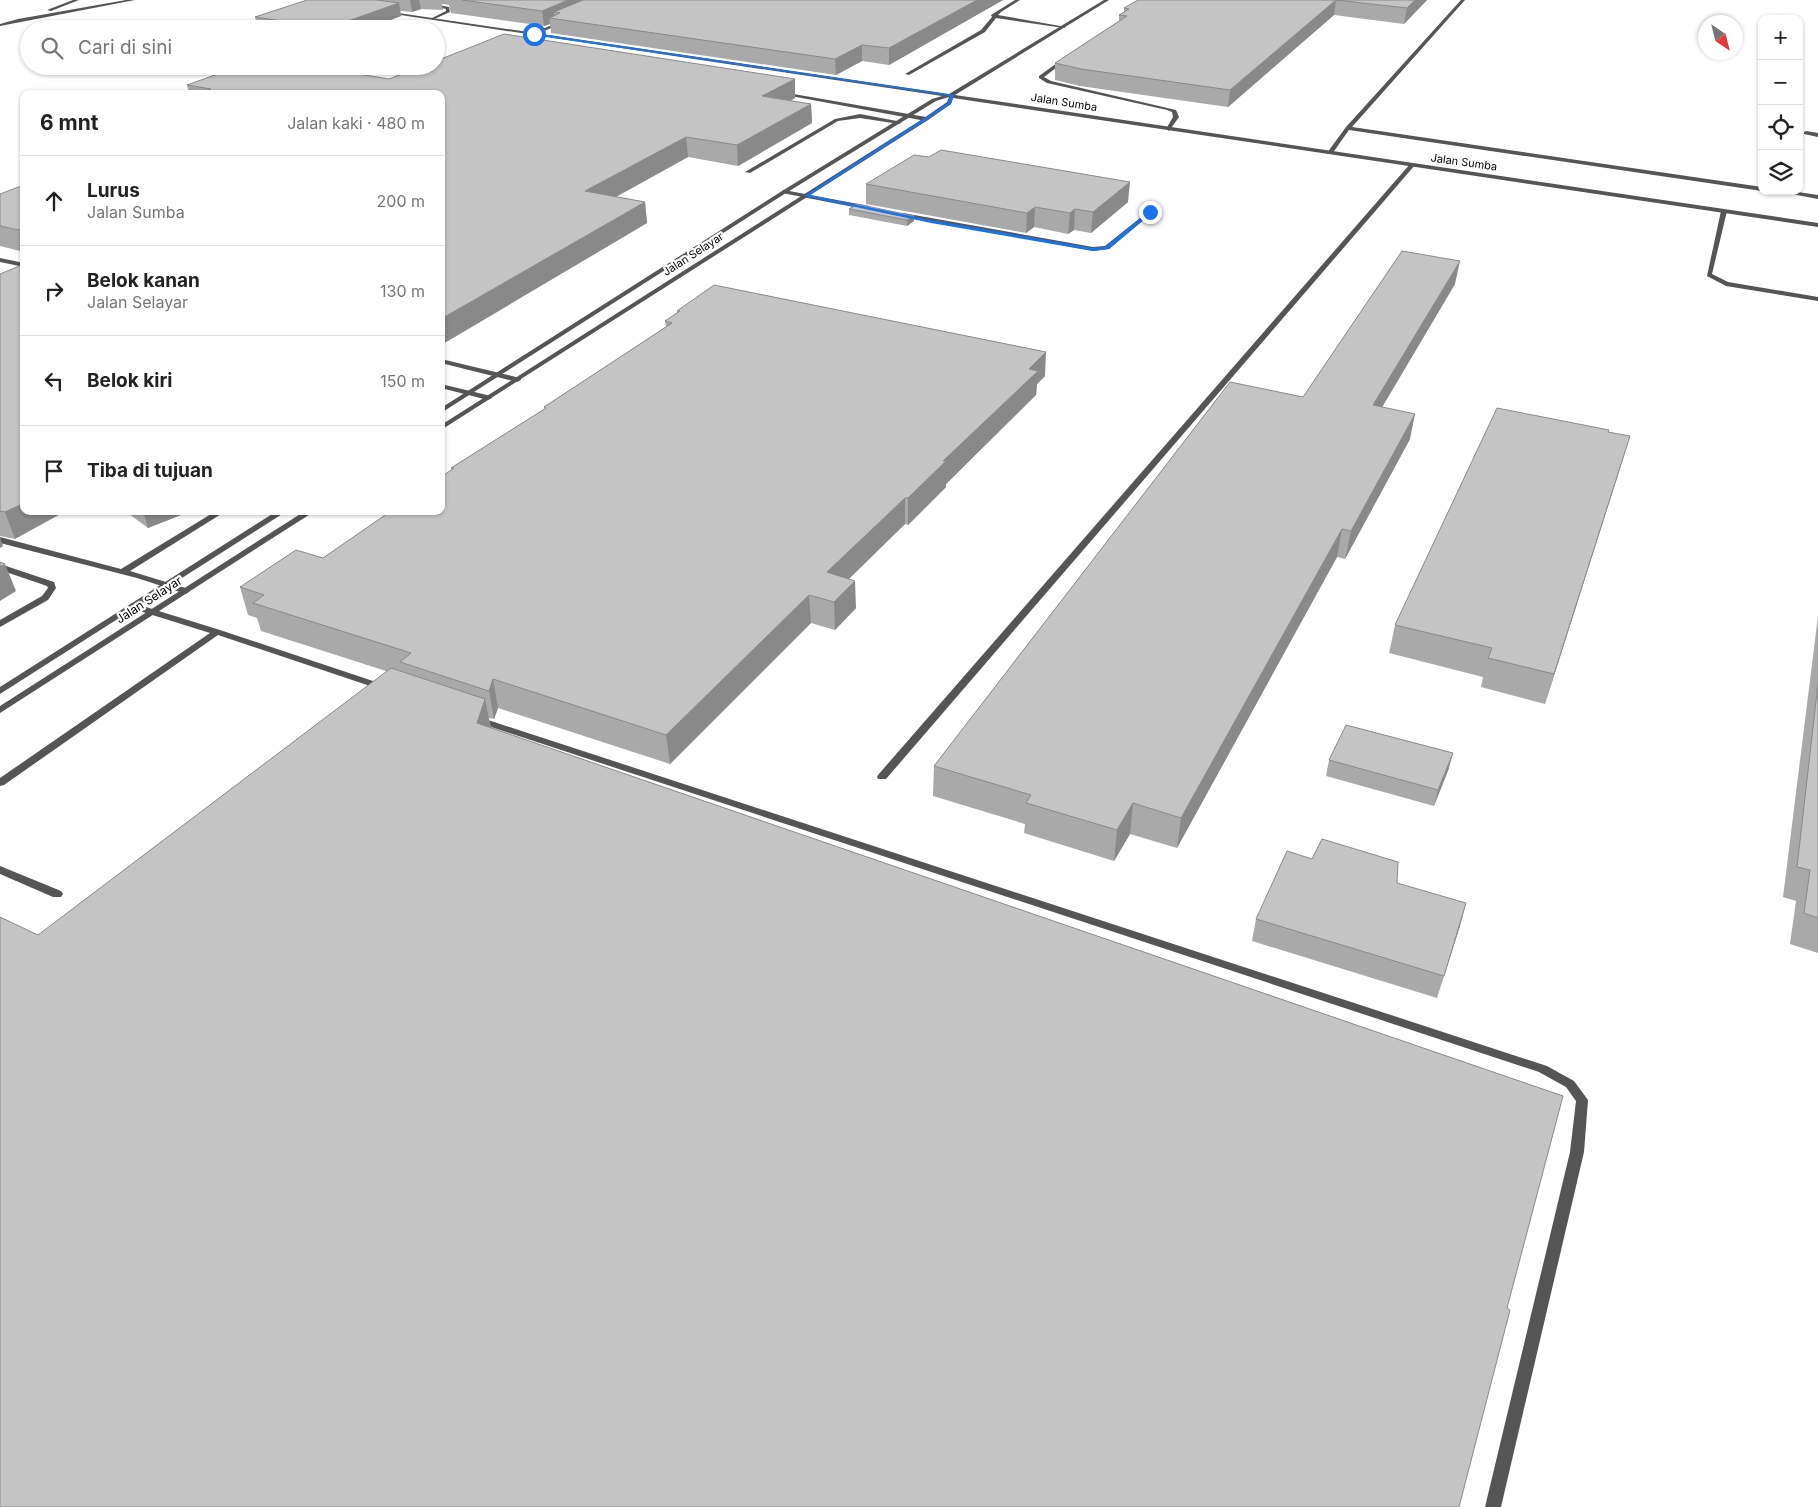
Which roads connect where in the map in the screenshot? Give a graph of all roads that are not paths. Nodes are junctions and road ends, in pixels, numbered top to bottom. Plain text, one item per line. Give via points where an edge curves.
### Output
1 (77, 0) edge
2 (133, 0) edge
3 (407, 0) edge
4 (1018, 0) edge
5 (1107, 0) edge
6 (1462, 0) edge
7 (385, 12) edge
8 (993, 16) junction
9 (572, 18) edge
10 (434, 19) junction
11 (25, 20) edge
12 (441, 20) edge
13 (20, 21) edge
14 (445, 21) edge
15 (14, 22) junction
16 (0, 25) edge
17 (1064, 26) junction
18 (534, 34) junction
19 (1073, 54) edge
20 (907, 74) dead end
21 (780, 92) edge
22 (952, 95) junction
23 (872, 109) junction
24 (860, 116) junction
25 (910, 116) junction
26 (926, 119) junction
27 (899, 122) junction
28 (1169, 128) junction
29 (1348, 128) junction
30 (1806, 133) dead end
31 (1818, 135) edge
32 (1330, 153) junction
33 (1412, 165) junction
34 (748, 172) dead end
35 (1758, 188) edge
36 (784, 192) junction
37 (806, 195) junction
38 (1803, 195) edge
39 (1818, 197) edge
40 (875, 209) edge
41 (1724, 211) junction
42 (1150, 212) dead end
43 (894, 213) edge
44 (1818, 225) edge
45 (714, 237) junction
46 (734, 242) junction
47 (0, 260) edge
48 (20, 264) edge
49 (1818, 300) edge
50 (607, 305) junction
51 (626, 310) junction
52 (445, 362) edge
53 (498, 375) junction
54 (517, 380) junction
55 (445, 387) edge
56 (470, 393) junction
57 (488, 398) junction
58 (445, 409) edge
59 (445, 425) edge
60 (215, 515) edge
61 (277, 515) edge
62 (305, 515) edge
63 (0, 540) edge
64 (0, 567) edge
65 (123, 571) junction
66 (166, 585) junction
67 (186, 591) junction
68 (133, 606) junction
69 (154, 612) junction
70 (0, 624) edge
71 (218, 632) junction
72 (390, 689) edge
73 (0, 691) edge
74 (0, 710) edge
75 (465, 715) edge
76 (882, 777) dead end
77 (0, 783) edge
78 (0, 870) edge
79 (57, 894) dead end
80 (1493, 1507) edge

1 - 15 street
2 - 11 street
3 - 10 street via 448,8 448,12
4 - 8 street
5 - 17 street, Jalan Selayar
6 - 29 street
7 - 10 street, Jalan Sumba
8 - 17 street
8 - 20 street via 983,30
9 - 18 street
10 - 12 street, Jalan Sumba
13 - 15 street
14 - 18 street, Jalan Sumba
15 - 16 street
17 - 22 street, Jalan Selayar
18 - 22 street, Jalan Sumba
19 - 28 street via 1041,77 1049,82 1169,109 1176,117
21 - 23 street
22 - 25 street, Jalan Selayar via 934,100
22 - 26 street, Jalan Selayar via 950,103
22 - 28 street, Jalan Sumba
23 - 24 street
23 - 25 street
24 - 27 street
24 - 34 street via 831,123
25 - 26 street
25 - 27 street, Jalan Selayar
26 - 37 street, Jalan Selayar
27 - 36 street, Jalan Selayar
28 - 32 street, Jalan Sumba
29 - 32 street
29 - 35 street
30 - 31 street
32 - 33 street, Jalan Sumba
33 - 41 street, Jalan Sumba
33 - 76 street
36 - 37 street
36 - 45 street, Jalan Selayar
37 - 40 street
37 - 46 street, Jalan Selayar
38 - 39 street
41 - 44 street, Jalan Sumba
41 - 49 street via 1709,275 1726,284
42 - 43 street via 1107,248 1093,249
45 - 46 street
45 - 50 street, Jalan Selayar
46 - 51 street, Jalan Selayar
47 - 48 street
50 - 51 street
50 - 53 street, Jalan Selayar
51 - 54 street, Jalan Selayar
52 - 53 street
53 - 54 street
53 - 56 street, Jalan Selayar
54 - 57 street, Jalan Selayar
55 - 56 street
56 - 57 street
56 - 58 street, Jalan Selayar
57 - 59 street, Jalan Selayar
60 - 65 street
61 - 66 street, Jalan Selayar
62 - 67 street, Jalan Selayar
63 - 65 street
64 - 70 street via 51,584 52,588 44,598
65 - 66 street
66 - 67 street
66 - 68 street, Jalan Selayar
67 - 69 street, Jalan Selayar
68 - 69 street
68 - 73 street, Jalan Selayar
69 - 71 street
69 - 74 street, Jalan Selayar
71 - 72 street
71 - 77 street
75 - 80 street via 1543,1069 1570,1084 1582,1100 1577,1152
78 - 79 street

